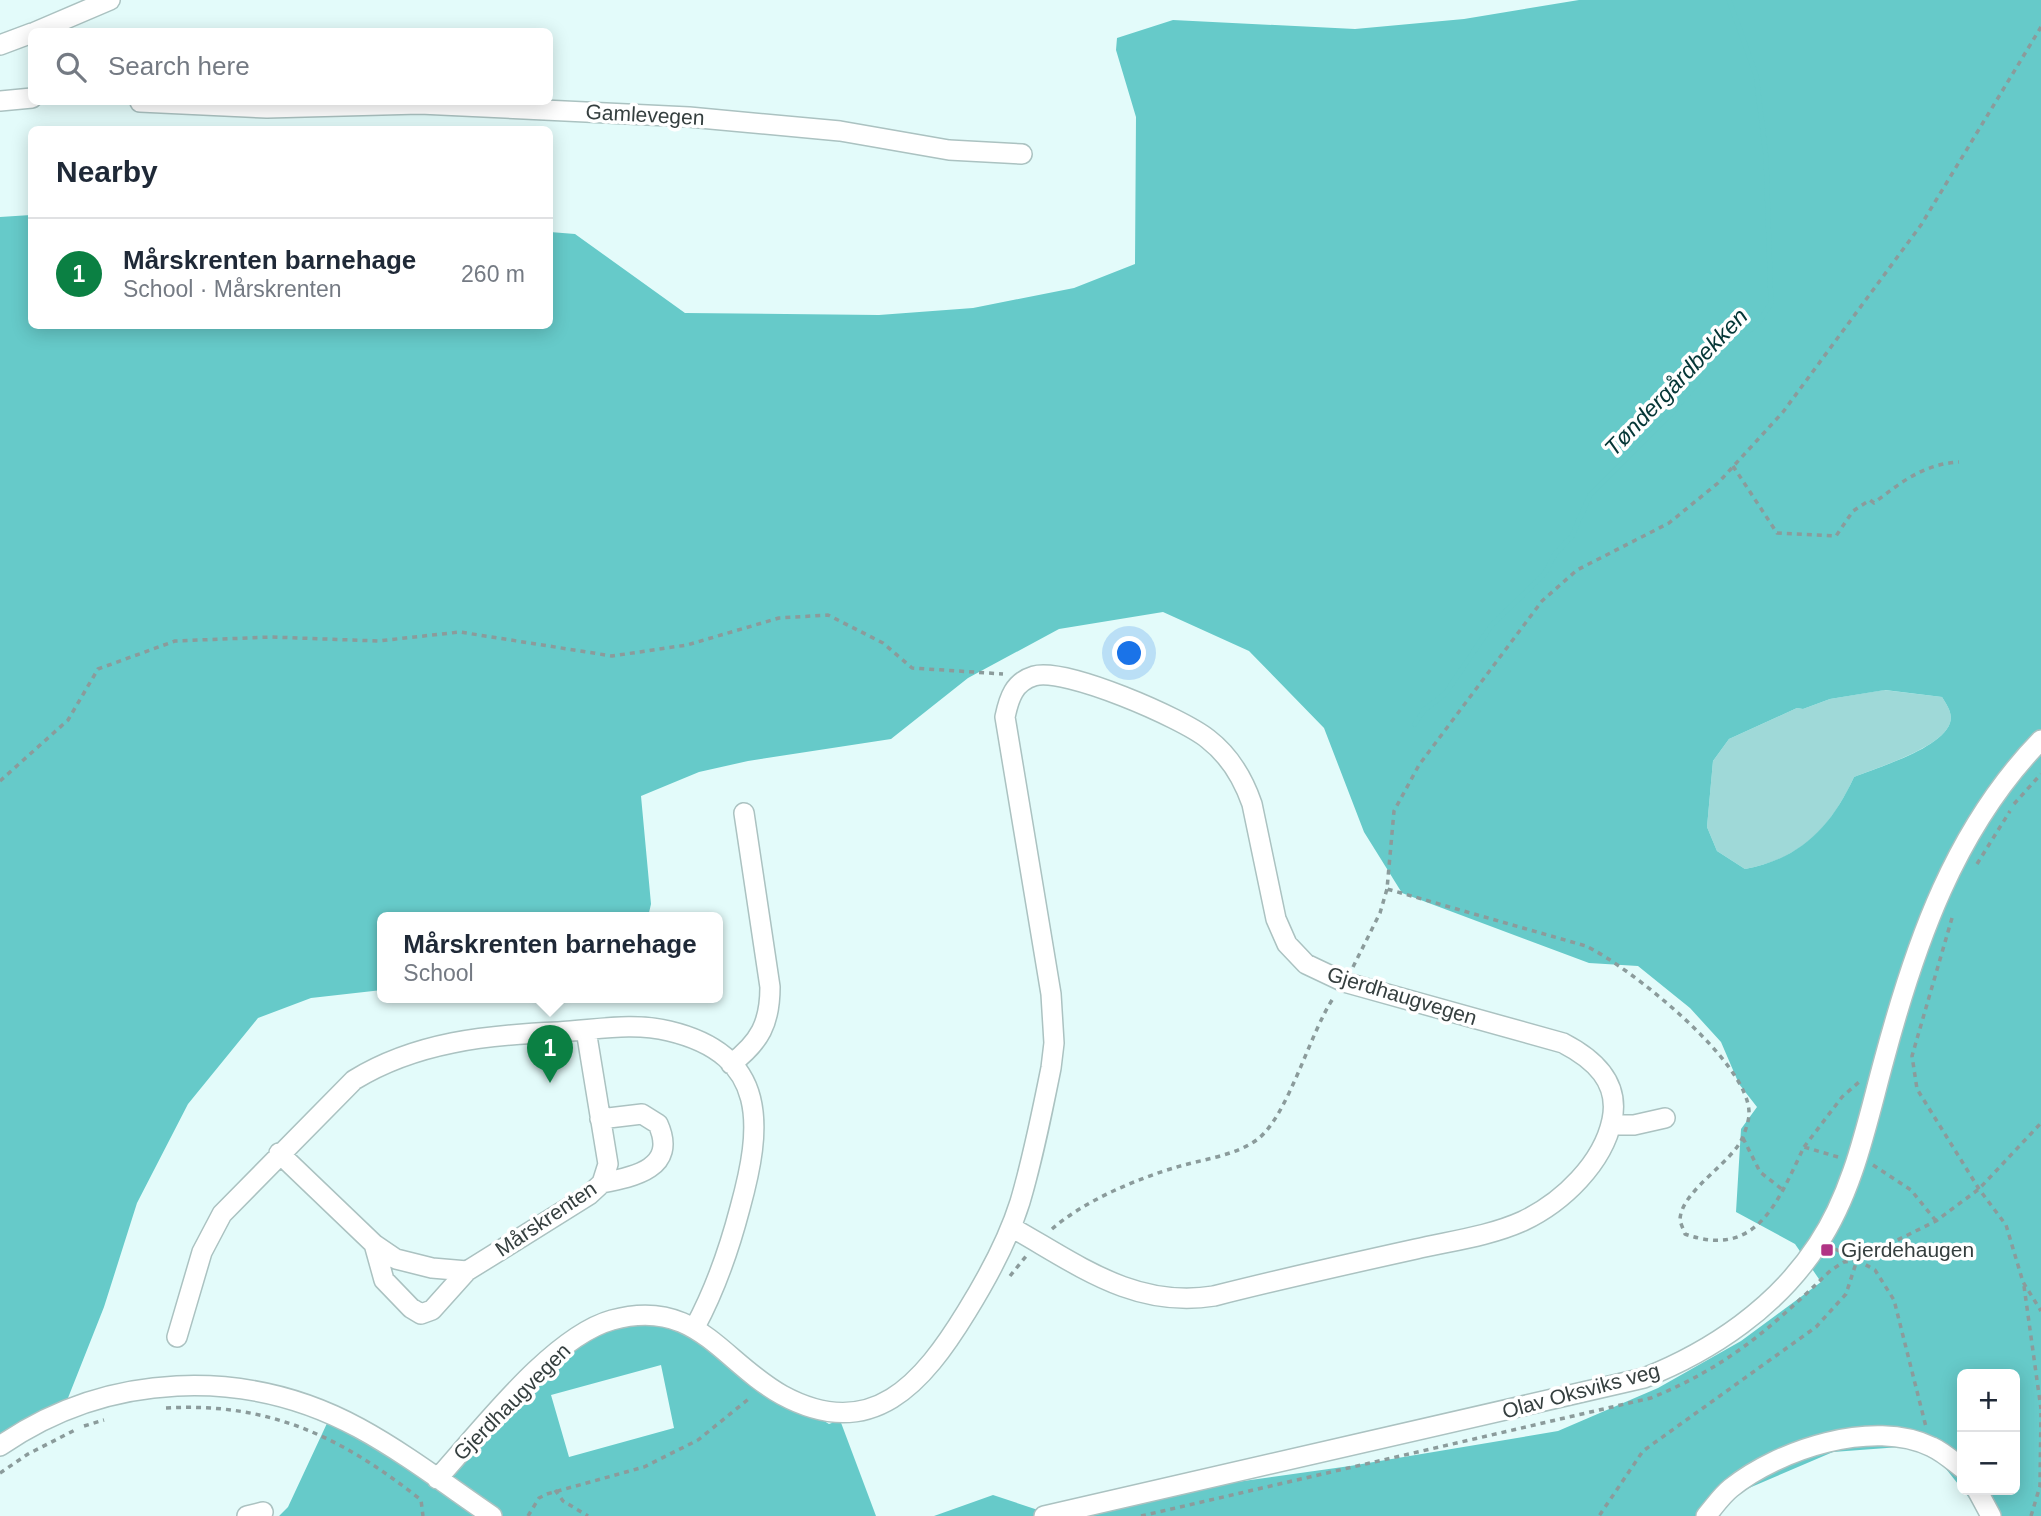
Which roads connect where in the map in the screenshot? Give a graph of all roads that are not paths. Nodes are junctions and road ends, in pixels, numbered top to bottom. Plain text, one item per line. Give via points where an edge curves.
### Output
1 (110, 0) edge
2 (43, 28) edge
3 (28, 34) edge
4 (0, 45) edge
5 (28, 98) edge
6 (0, 101) edge
7 (204, 105) edge
8 (381, 105) edge
9 (440, 105) edge
10 (1022, 154) dead end
11 (2041, 740) edge
12 (744, 813) dead end
13 (586, 1030) junction
14 (731, 1064) junction
15 (1665, 1118) dead end
16 (600, 1119) junction
17 (1611, 1125) junction
18 (279, 1153) junction
19 (602, 1184) junction
20 (1011, 1227) junction
21 (374, 1244) junction
22 (467, 1271) junction
23 (695, 1327) junction
24 (177, 1337) dead end
25 (0, 1446) edge
26 (1957, 1464) edge
27 (438, 1479) junction
28 (1980, 1495) edge
29 (492, 1516) edge
30 (1044, 1516) edge
31 (1706, 1516) edge
32 (1991, 1516) edge

1 - 2 street
3 - 4 street
5 - 6 street
7 - 8 street, Gamlevegen
9 - 10 street, Gamlevegen via 689,117
11 - 30 street, Olav Oksviks veg via 1972,827 1927,923 1848,1183 1820,1242 1757,1312 1716,1343 1644,1378
12 - 14 street via 770,1013 762,1034
13 - 14 street via 642,1026 669,1031 712,1049
13 - 16 street, Mårskrenten
13 - 18 street via 488,1037 398,1057 345,1087
14 - 23 street via 750,1097 756,1135 726,1262
15 - 17 street
16 - 19 street, Mårskrenten via 608,1164
16 - 19 street via 642,1114 658,1124 662,1142 649,1170
17 - 20 street, Gjerdhaugvegen via 1602,1149 1585,1172 1556,1200 1524,1220 1214,1296 1149,1297 1112,1283
17 - 20 street, Gjerdhaugvegen via 1610,1085 1598,1067 1572,1047 1344,982 1306,964 1282,935 1252,804 1226,755 1200,733 1166,715 1068,678 1034,676 1011,694 1006,726 1051,994 1054,1043 1041,1116
18 - 21 street
18 - 24 street via 214,1226
19 - 22 street, Mårskrenten
20 - 23 street, Gjerdhaugvegen via 973,1302 931,1365 904,1392 867,1410 826,1411 790,1399 767,1386
21 - 22 street via 396,1259
21 - 22 street, Mårskrenten via 384,1280 421,1314 432,1310
23 - 27 street, Gjerdhaugvegen via 662,1318 627,1317 580,1334 533,1374
25 - 27 street via 72,1407 118,1393 169,1385 223,1385 265,1392 324,1411 360,1428
26 - 31 street via 1931,1446 1902,1437 1865,1437 1804,1450 1754,1471 1728,1490
27 - 29 street
28 - 32 street

